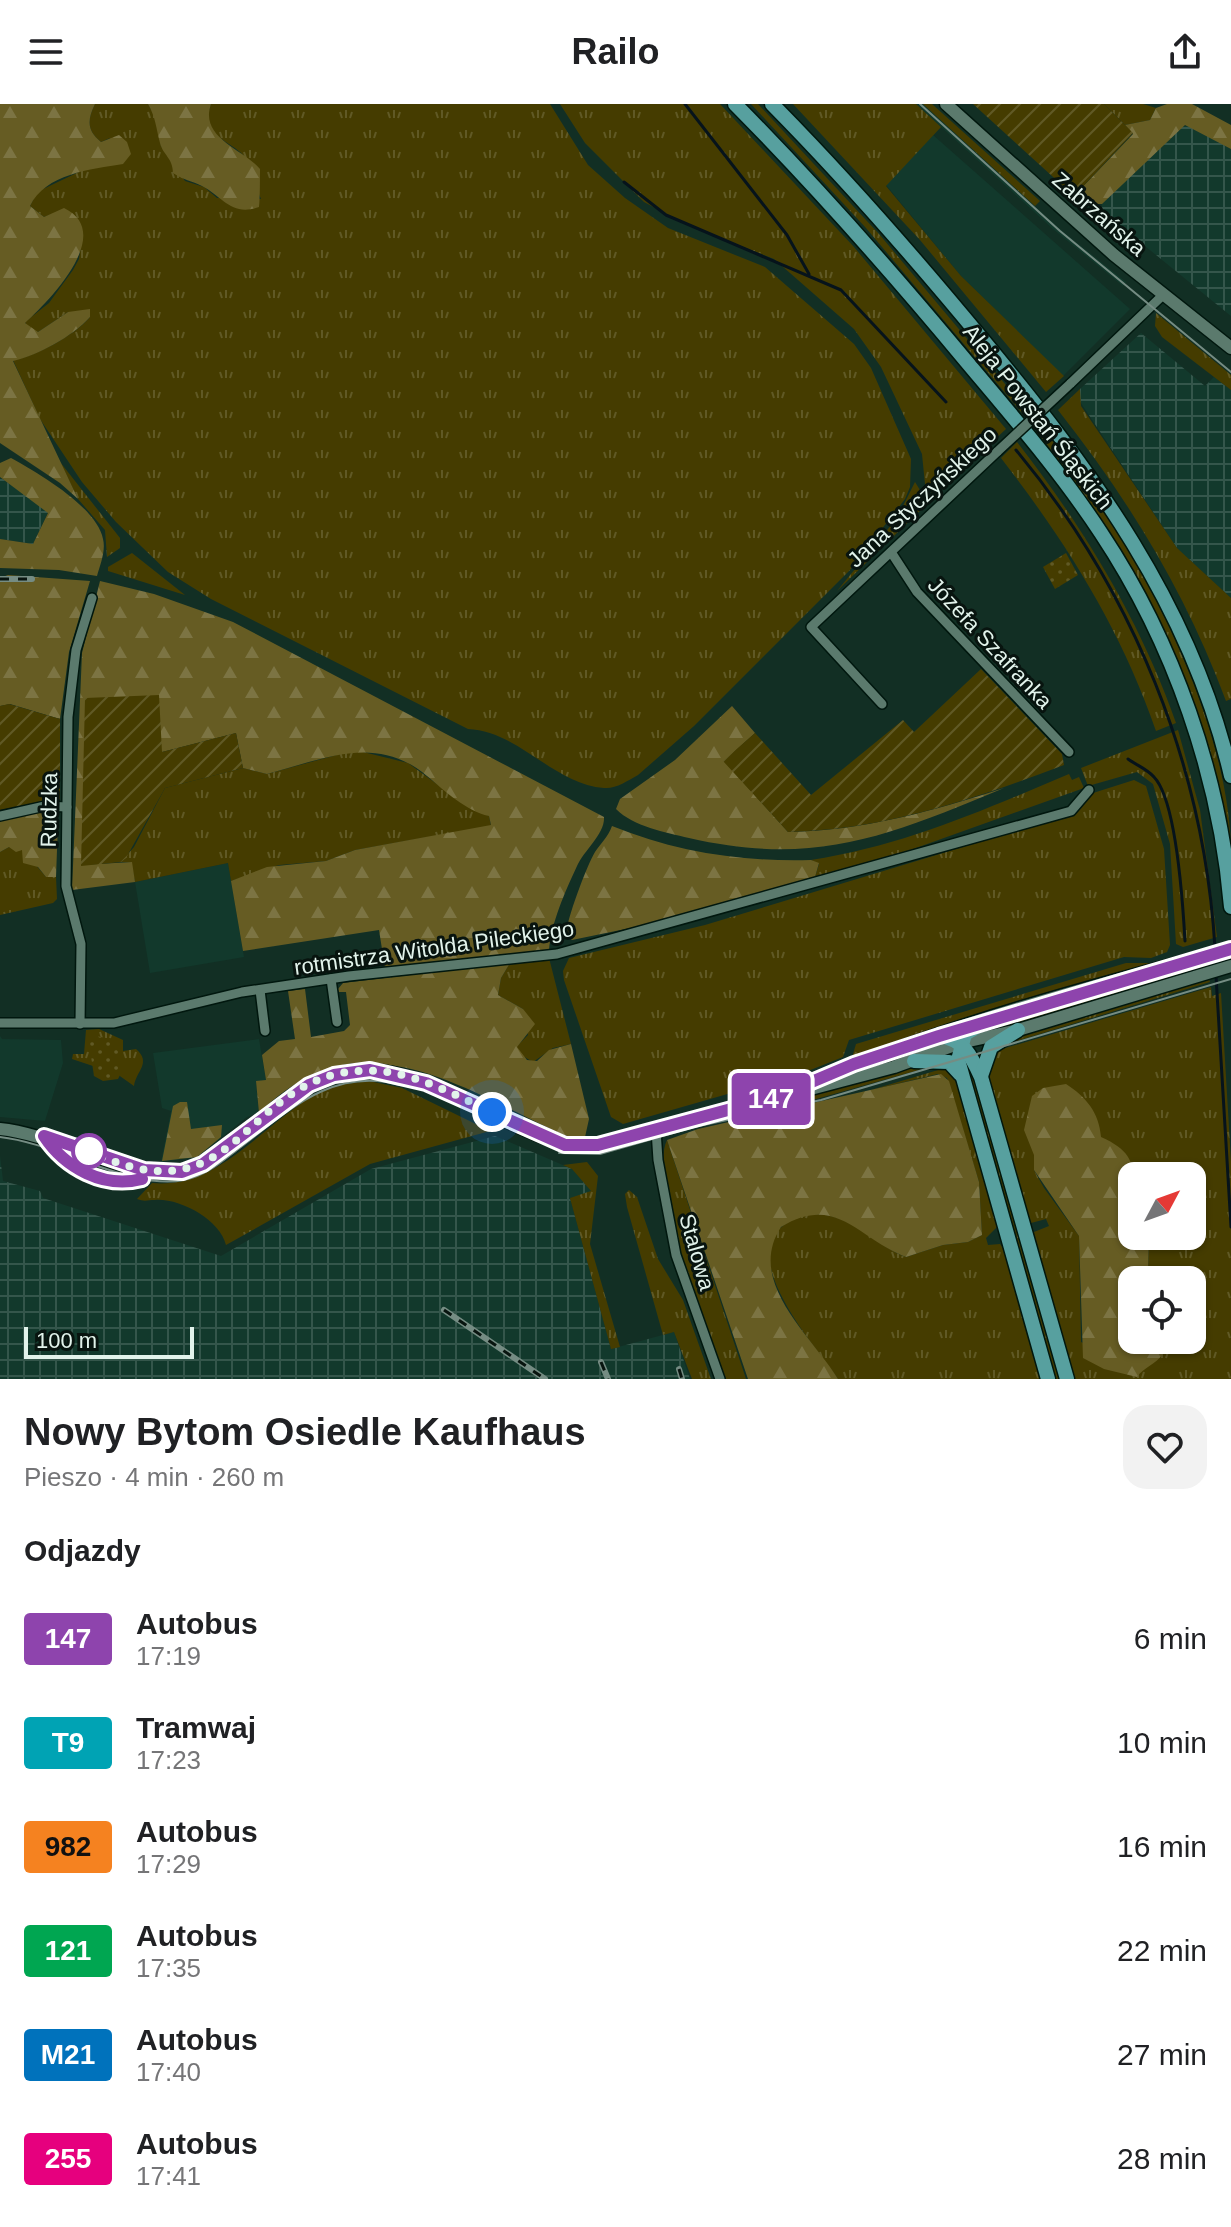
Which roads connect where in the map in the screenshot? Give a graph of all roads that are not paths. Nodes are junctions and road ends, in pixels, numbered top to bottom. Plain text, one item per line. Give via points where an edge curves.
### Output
1 (735, 104) edge
2 (772, 104) edge
3 (946, 104) edge
4 (1163, 295) junction
5 (1231, 348) edge
6 (891, 552) junction
7 (92, 598) dead end
8 (882, 704) dead end
9 (1069, 752) dead end
10 (1231, 776) edge
11 (1089, 790) dead end
12 (67, 807) junction
13 (0, 816) edge
14 (1231, 907) edge
15 (1231, 949) edge
16 (1231, 966) edge
17 (331, 979) junction
18 (260, 990) junction
19 (990, 1019) junction
20 (337, 1022) dead end
21 (0, 1023) edge
22 (80, 1024) junction
23 (1018, 1030) junction
24 (265, 1031) dead end
25 (939, 1036) junction
26 (960, 1043) junction
27 (914, 1061) junction
28 (981, 1077) junction
29 (964, 1081) junction
30 (776, 1097) junction
31 (0, 1129) edge
32 (656, 1130) junction
33 (720, 1379) edge
34 (1048, 1379) edge
35 (1067, 1379) edge

1 - 14 main road, Aleja Powstań Śląskich via 916,302 1053,466 1101,533 1152,623 1183,697 1213,799
2 - 10 main road, Aleja Powstań Śląskich via 940,289 1102,492 1176,618 1201,675
3 - 4 street, Zabrzańska
4 - 5 street, Zabrzańska
4 - 6 street, Jana Styczyńskiego, bridge
6 - 8 street, Jana Styczyńskiego via 811,627
6 - 9 street, Józefa Szafranka via 933,609
7 - 12 street, Rudzka via 76,650
11 - 17 street, rotmistrza Witolda Pileckiego via 1071,811 617,940 557,954
12 - 13 street
12 - 22 street, Rudzka via 66,886 81,944
15 - 19 street
16 - 23 street
17 - 18 street, rotmistrza Witolda Pileckiego
17 - 20 street
18 - 22 street, rotmistrza Witolda Pileckiego via 119,1023
18 - 24 street
19 - 25 street
19 - 26 main road
21 - 22 street, rotmistrza Witolda Pileckiego
23 - 26 street
23 - 28 main road via 991,1047
25 - 26 main road
25 - 30 street
26 - 27 street
26 - 28 main road
26 - 29 main road
27 - 29 main road via 949,1062
27 - 30 street
28 - 35 main road
29 - 34 main road
30 - 32 street
31 - 32 street via 32,1132 144,1170 182,1172 203,1164 309,1085 370,1070 426,1083 565,1145 598,1145
32 - 33 street, Stalowa via 676,1255

